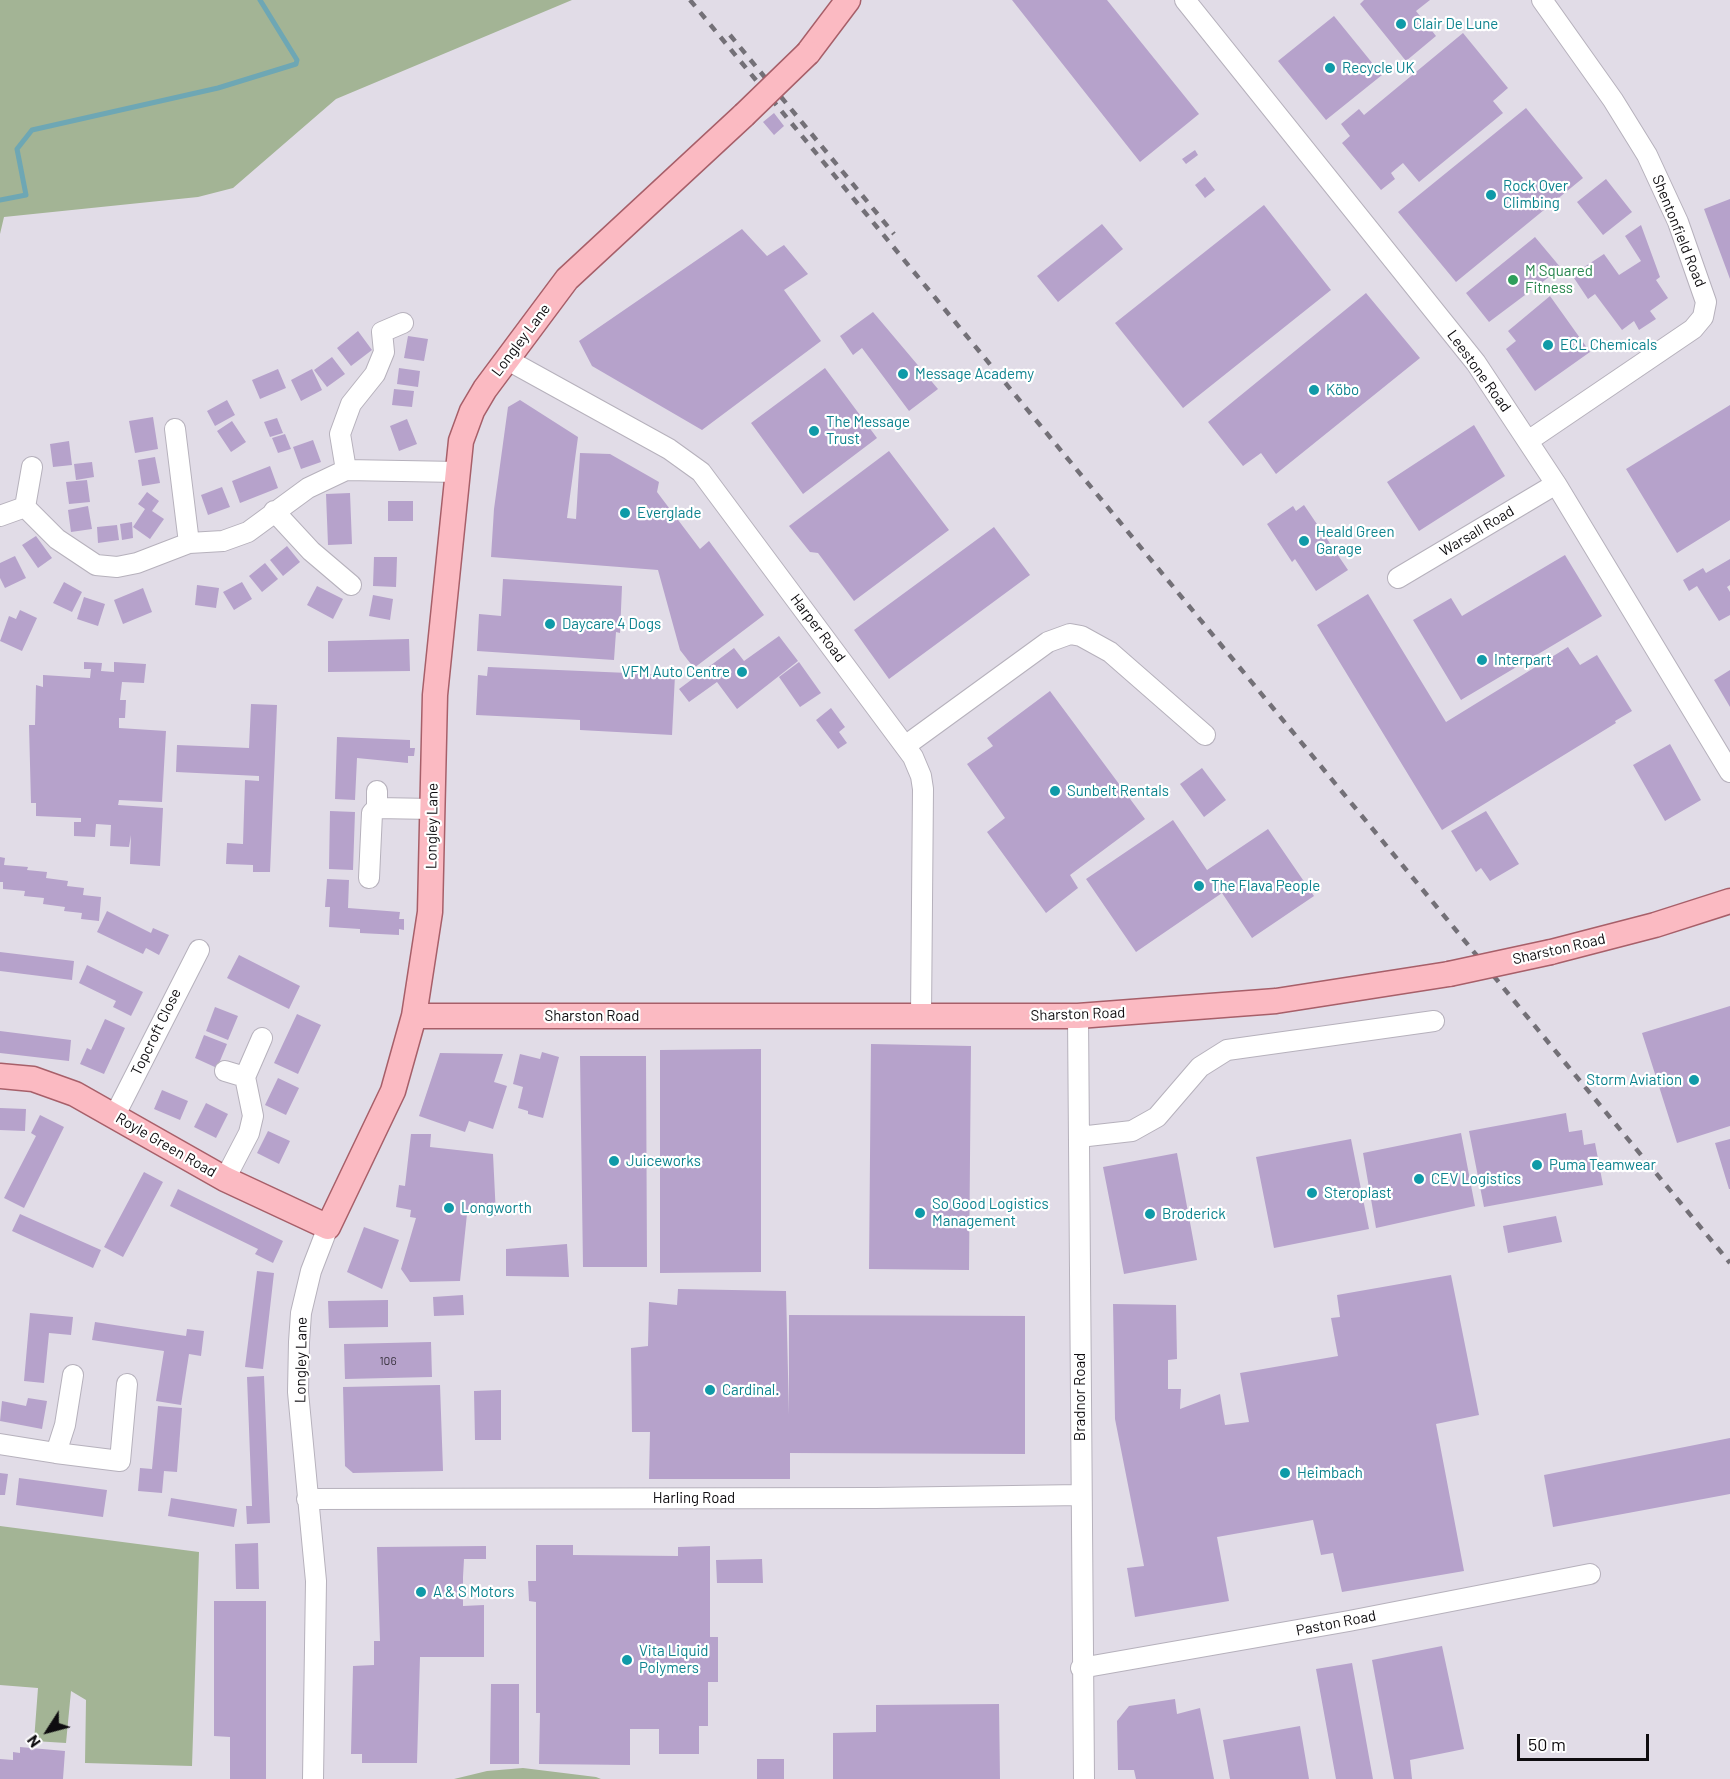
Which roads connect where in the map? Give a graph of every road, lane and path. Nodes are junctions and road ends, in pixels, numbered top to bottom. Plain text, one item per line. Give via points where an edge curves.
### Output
1 (848, 0) edge
2 (1185, 0) edge
3 (1542, 0) edge
4 (403, 323) dead end
5 (506, 359) junction
6 (175, 429) dead end
7 (1528, 441) junction
8 (32, 467) dead end
9 (346, 470) junction
10 (458, 472) junction
11 (1556, 484) junction
12 (25, 507) junction
13 (274, 511) junction
14 (0, 516) edge
15 (189, 543) junction
16 (1398, 578) dead end
17 (351, 585) dead end
18 (1205, 735) dead end
19 (905, 746) junction
20 (1730, 772) edge
21 (433, 809) junction
22 (369, 878) dead end
23 (1730, 901) edge
24 (199, 950) dead end
25 (414, 1016) junction
26 (921, 1016) junction
27 (1078, 1016) junction
28 (1434, 1021) dead end
29 (262, 1038) dead end
30 (225, 1071) dead end
31 (0, 1076) edge
32 (245, 1077) junction
33 (115, 1115) junction
34 (1079, 1137) junction
35 (225, 1179) junction
36 (328, 1227) junction
37 (73, 1375) dead end
38 (128, 1384) dead end
39 (0, 1444) edge
40 (56, 1453) junction
41 (1081, 1495) junction
42 (307, 1499) junction
43 (1590, 1574) dead end
44 (1081, 1668) junction
45 (313, 1779) edge
46 (1084, 1779) edge

1 - 5 main road, Longley Lane, bridge via 808,52 567,279
2 - 7 street, Leestone Road via 1425,297 1476,363
3 - 7 street, Shentonfield Road via 1613,99 1647,155 1678,222 1706,302 1703,317 1693,329
4 - 9 street via 382,332 384,352 375,374 351,404 340,434
5 - 10 main road, Longley Lane via 472,411 461,441
5 - 19 street, Harper Road via 669,449 701,472
6 - 15 street
7 - 11 street, Leestone Road
8 - 12 street
9 - 10 street
9 - 13 street via 308,488
10 - 21 main road, Longley Lane via 435,695
11 - 16 street, Warsall Road
11 - 20 street, Leestone Road
12 - 14 street
12 - 15 street via 57,539 96,565 117,567 137,563
13 - 15 street via 248,532 223,541
13 - 17 street via 310,551
18 - 19 street via 1110,652 1070,634 1048,642
19 - 26 street, Harper Road via 918,767 923,789
21 - 22 street via 377,799 372,813
21 - 25 main road, Longley Lane via 430,912
23 - 27 main road, Sharston Road, bridge via 1655,925 1449,974 1276,1001
24 - 33 street, Topcroft Close
25 - 26 main road, Sharston Road
25 - 36 main road, Longley Lane via 393,1091
26 - 27 main road, Sharston Road
27 - 34 street, Bradnor Road
28 - 34 street via 1227,1050 1200,1067 1157,1117 1132,1131
29 - 32 street
30 - 32 street
31 - 33 main road, Royle Green Road via 33,1079 75,1094
32 - 35 street via 253,1116 249,1134
33 - 35 main road, Royle Green Road
34 - 41 street, Bradnor Road
35 - 36 main road, Royle Green Road
36 - 42 street, Longley Lane via 311,1271 299,1342 298,1392
37 - 40 street
38 - 40 street via 120,1461
39 - 40 street
41 - 42 street, Harling Road
41 - 44 street, Bradnor Road
42 - 45 street, Longley Lane via 316,1581
43 - 44 street, Paston Road
44 - 46 street, Bradnor Road

